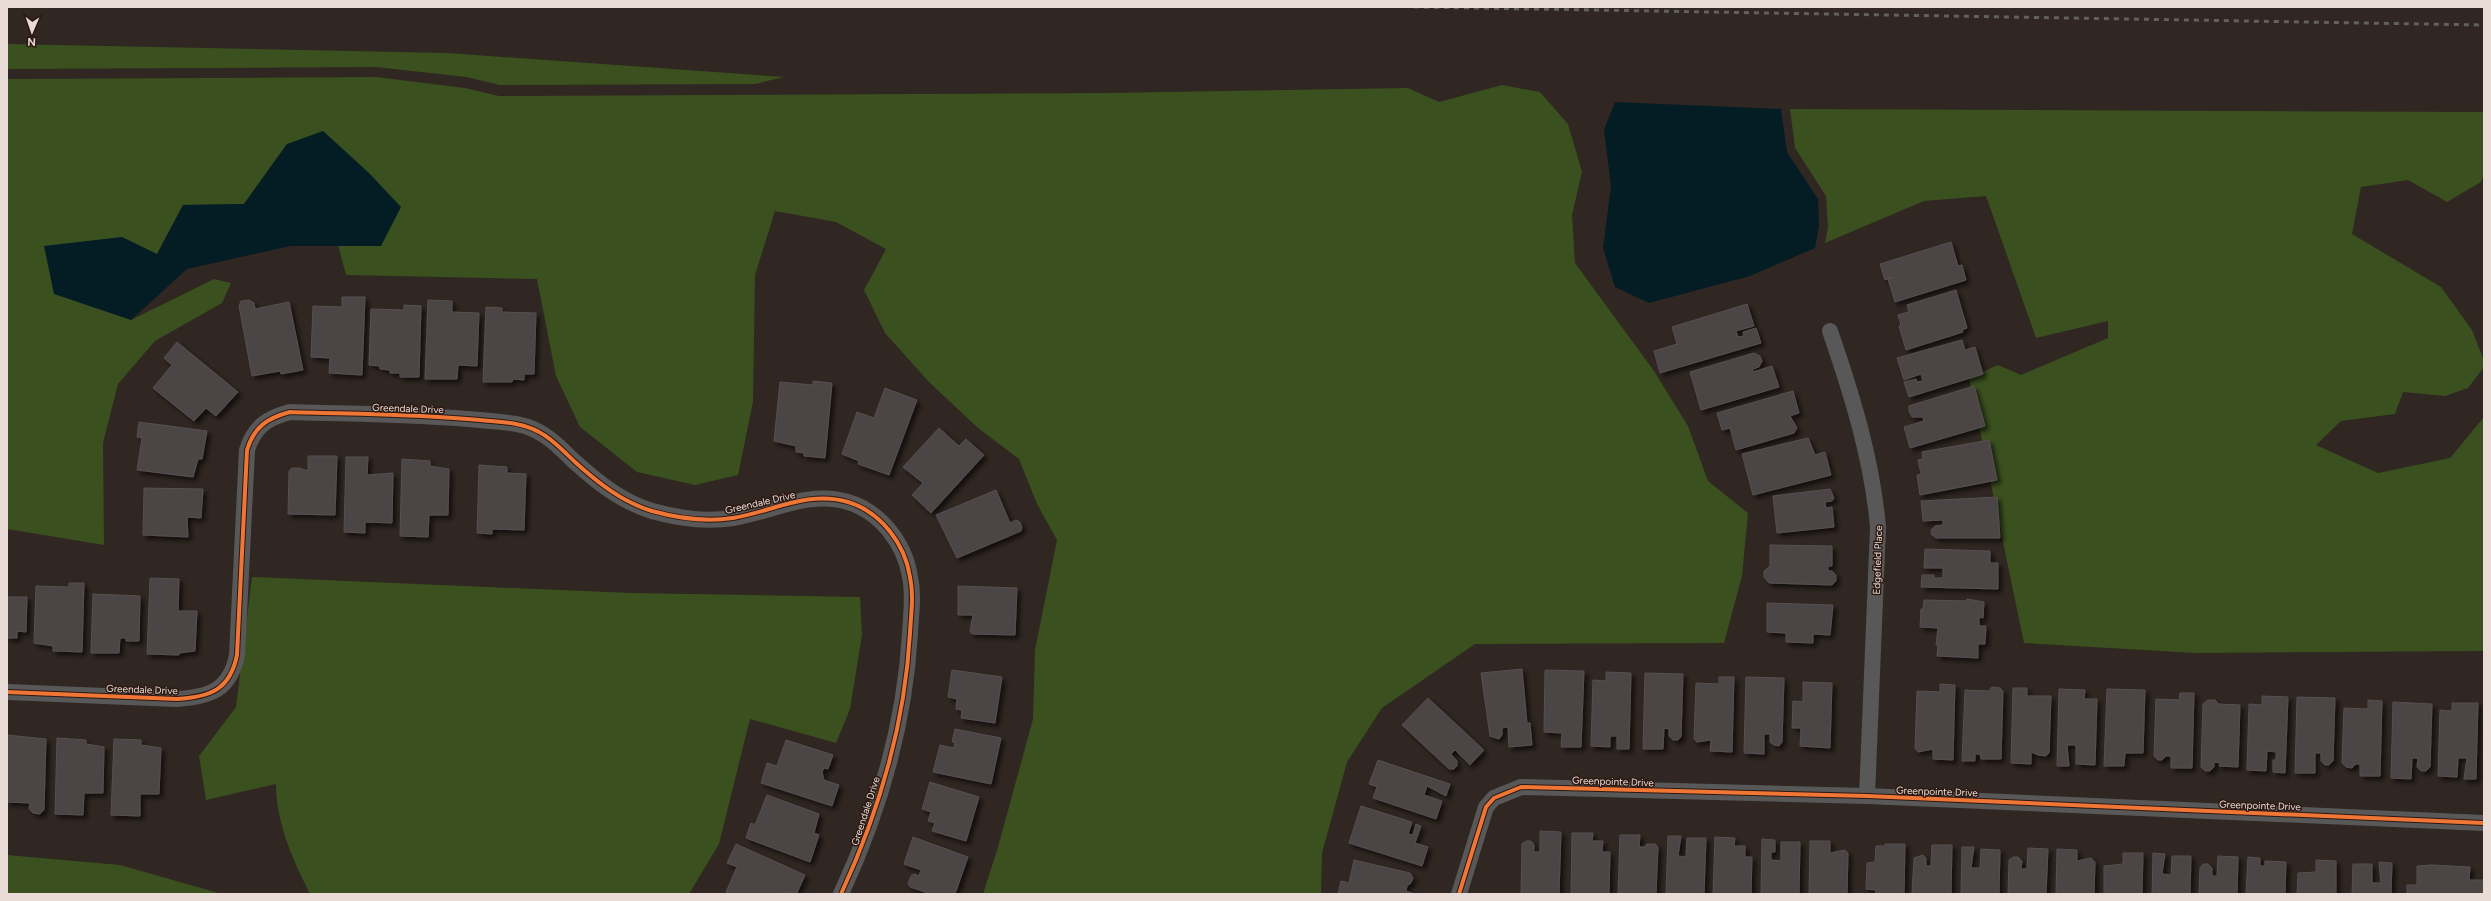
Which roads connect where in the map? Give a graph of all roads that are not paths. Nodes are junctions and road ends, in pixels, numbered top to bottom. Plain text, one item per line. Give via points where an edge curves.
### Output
1 (1830, 331) dead end
2 (7, 692) edge
3 (1867, 796) junction
4 (2484, 823) edge
5 (841, 894) edge
6 (1459, 894) edge

1 - 3 street, Edgefield Place via 1855,405 1874,484 1878,527
2 - 5 street, Greendale Drive via 202,698 225,683 234,671 237,655 247,450 252,436 260,425 272,416 290,412 454,418 517,424 538,431 596,481 620,496 650,510 683,517 707,520 734,518 779,504 821,498 849,502 873,515 890,530 902,549 910,576 912,604 909,658 890,759 877,806
3 - 4 street, Greenpointe Drive
3 - 6 street, Greenpointe Drive via 1521,787 1494,798 1486,807

